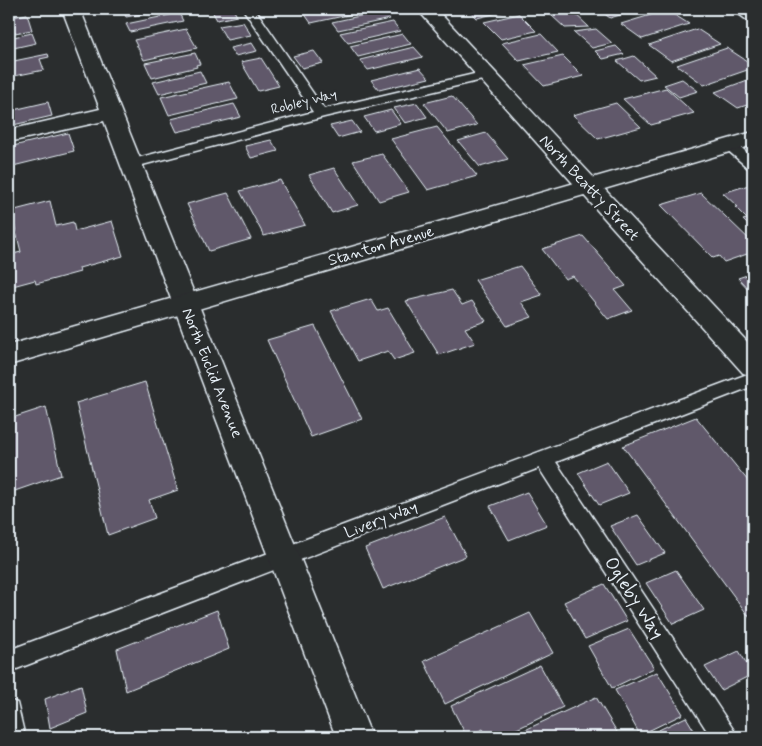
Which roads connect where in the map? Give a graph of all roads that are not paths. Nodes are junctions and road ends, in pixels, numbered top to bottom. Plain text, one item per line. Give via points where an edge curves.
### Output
1 (71, 9) edge
2 (249, 9) edge
3 (426, 9) edge
4 (741, 9) edge
5 (753, 16) edge
6 (487, 75) junction
7 (111, 112) junction
8 (321, 114) junction
9 (9, 136) edge
10 (753, 138) edge
11 (730, 145) junction
12 (131, 164) junction
13 (753, 166) edge
14 (587, 186) junction
15 (184, 304) junction
16 (9, 355) edge
17 (753, 366) edge
18 (753, 379) edge
19 (543, 458) junction
20 (284, 556) junction
21 (9, 660) edge
22 (9, 711) edge
23 (13, 737) edge
24 (354, 737) edge
25 (725, 737) edge

1 - 7 street, North Euclid Avenue
2 - 8 lane
3 - 6 street, North Beatty Street
4 - 5 street
6 - 8 lane, Robley Way
6 - 14 street, North Beatty Street
7 - 9 street
7 - 12 street, North Euclid Avenue
8 - 12 lane, Robley Way
10 - 11 street, Stanton Avenue
11 - 13 lane
11 - 14 street, Stanton Avenue
12 - 15 street, North Euclid Avenue
14 - 15 street, Stanton Avenue
14 - 17 street, North Beatty Street
15 - 16 street, Stanton Avenue
15 - 20 street, North Euclid Avenue
18 - 19 lane, Livery Way
19 - 20 lane, Livery Way
19 - 25 lane, Ogleby Way
20 - 21 lane, Livery Way
20 - 24 street, North Euclid Avenue
22 - 23 lane

